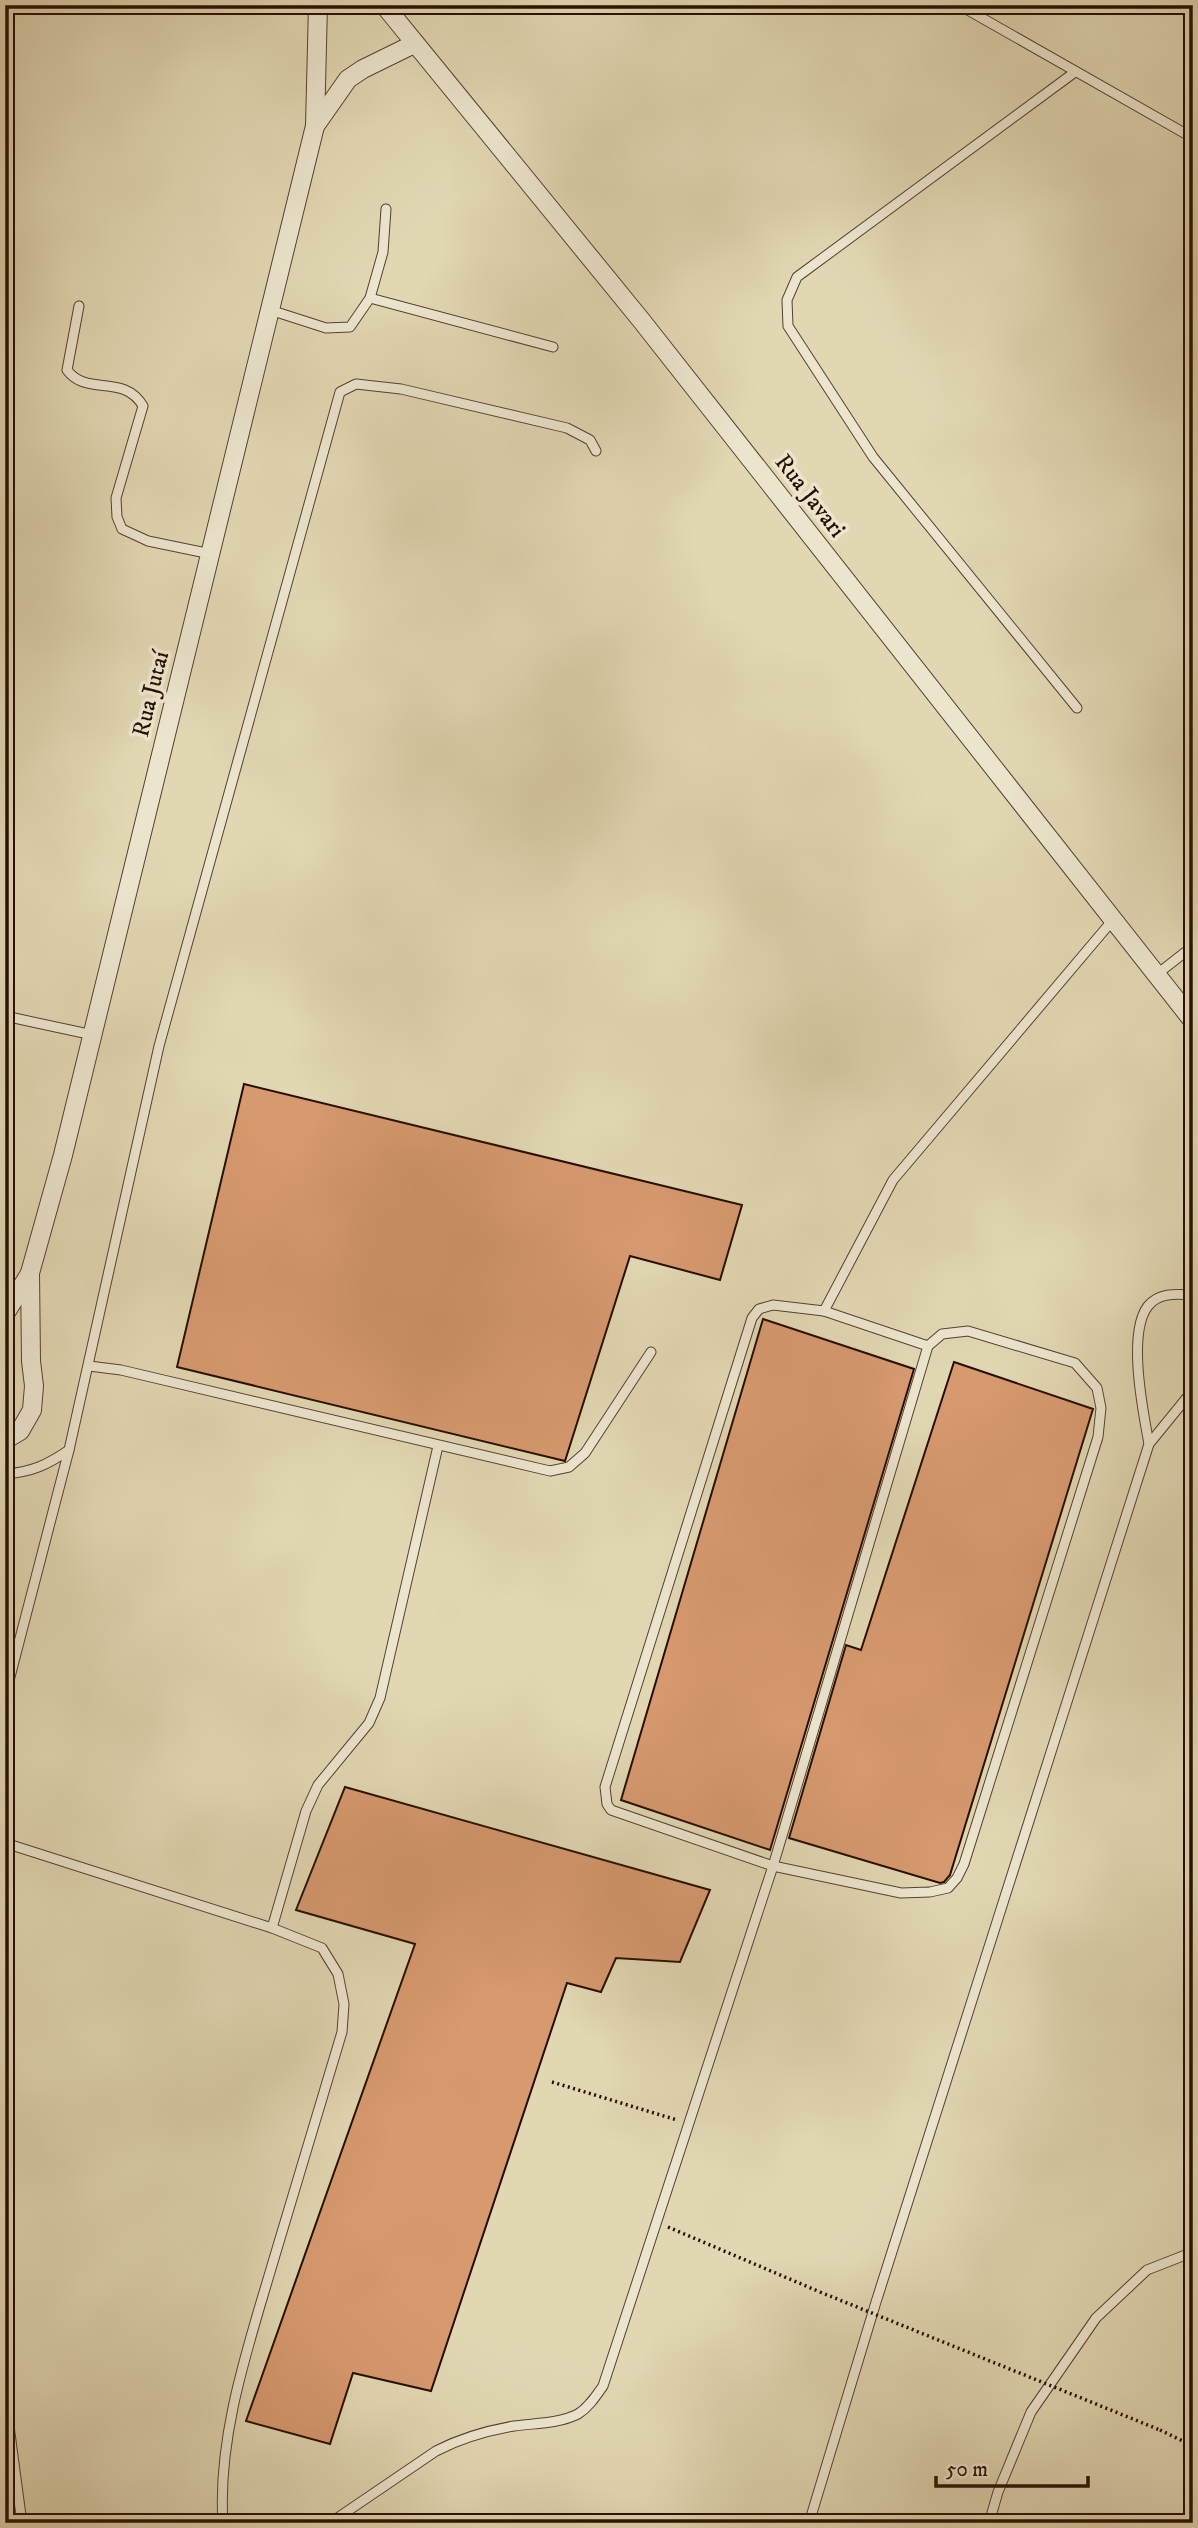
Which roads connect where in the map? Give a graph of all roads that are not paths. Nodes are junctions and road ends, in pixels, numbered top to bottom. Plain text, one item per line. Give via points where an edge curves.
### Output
1 (318, 5) edge
2 (384, 5) edge
3 (959, 5) edge
4 (414, 44) junction
5 (1075, 72) junction
6 (315, 126) junction
7 (1193, 138) edge
8 (386, 209) dead end
9 (370, 298) junction
10 (79, 306) dead end
11 (271, 310) junction
12 (553, 347) dead end
13 (596, 452) dead end
14 (211, 554) junction
15 (1077, 708) dead end
16 (1112, 921) junction
17 (1193, 946) edge
18 (1156, 975) junction
19 (5, 1016) edge
20 (1193, 1021) edge
21 (93, 1035) junction
22 (30, 1273) junction
23 (1193, 1295) edge
24 (824, 1311) junction
25 (5, 1314) edge
26 (928, 1346) junction
27 (651, 1352) dead end
28 (89, 1366) junction
29 (1193, 1390) edge
30 (5, 1440) edge
31 (1149, 1444) junction
32 (438, 1446) junction
33 (69, 1450) junction
34 (5, 1474) edge
35 (5, 1696) edge
36 (5, 1843) edge
37 (773, 1866) junction
38 (272, 1928) junction
39 (1193, 2252) edge
40 (5, 2396) edge
41 (22, 2523) edge
42 (223, 2523) edge
43 (330, 2523) edge
44 (809, 2523) edge
45 (989, 2523) edge

1 - 6 street, Rua Jutaí
2 - 4 street, Rua Javari
3 - 5 lane
4 - 6 street, Rua Jutaí via 348,79
4 - 16 street, Rua Javari via 641,320
5 - 7 lane
5 - 15 lane via 797,277 787,300 788,326 873,457
6 - 11 street, Rua Jutaí
8 - 9 lane via 383,252
9 - 11 lane via 350,327 326,328
9 - 12 lane
10 - 14 lane via 67,370 79,381 125,389 143,406 116,498 122,529 148,541
11 - 14 street, Rua Jutaí
13 - 28 lane via 590,440 567,428 401,389 356,384 340,392 159,1046
14 - 21 street, Rua Jutaí
16 - 18 street, Rua Javari
16 - 24 lane via 893,1180
17 - 18 lane
18 - 20 street, Rua Javari
19 - 21 lane
21 - 22 street, Rua Jutaí
22 - 25 street, Rua Jutaí
22 - 30 street, Rua Jutaí via 32,1410 20,1431
23 - 31 lane via 1169,1293 1148,1305 1138,1329 1139,1386
24 - 26 lane
24 - 37 lane via 773,1305 759,1309 752,1318 604,1796 611,1810
26 - 37 lane
26 - 37 lane via 942,1334 968,1331 1075,1363 1097,1388 1101,1408 1098,1437 957,1878 948,1888 901,1893
27 - 32 lane via 585,1453 569,1467 550,1471
28 - 32 lane
28 - 33 lane
29 - 31 lane
31 - 44 lane
32 - 38 lane via 380,1698 369,1723 318,1784
33 - 34 lane via 44,1466
33 - 35 lane
36 - 38 lane
37 - 43 lane via 603,2386 579,2413 562,2420 478,2432 436,2451
38 - 42 lane via 322,1948 338,1974 344,2004 342,2032 249,2343 228,2440 221,2495
39 - 45 lane via 1147,2270 1096,2318 1031,2412
40 - 41 lane

